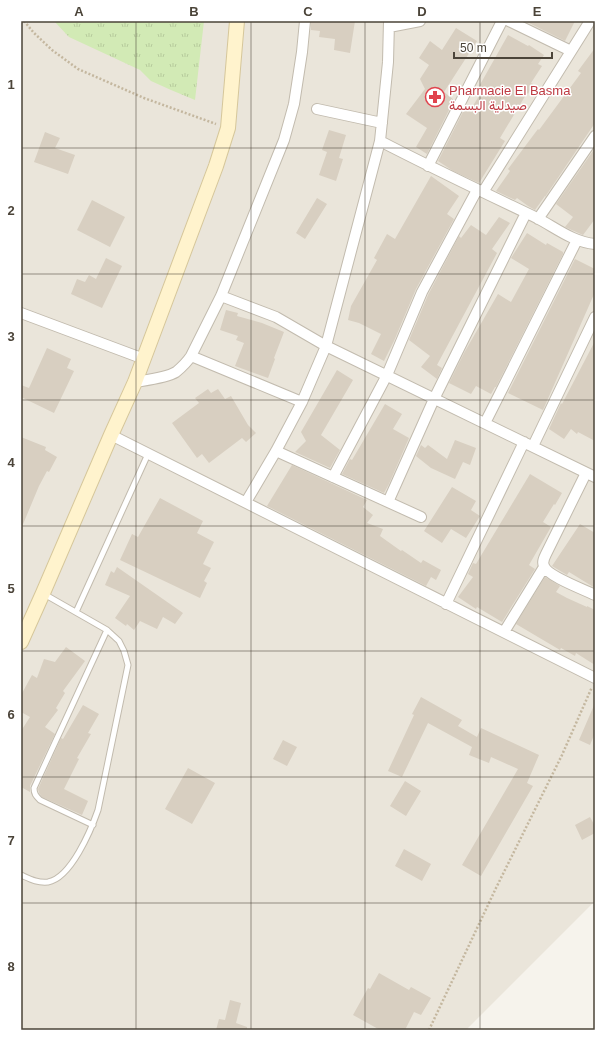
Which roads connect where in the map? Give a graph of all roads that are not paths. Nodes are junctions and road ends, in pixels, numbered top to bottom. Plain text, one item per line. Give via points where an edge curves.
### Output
1 (237, 21) edge
2 (304, 21) edge
3 (420, 21) edge
4 (502, 21) edge
5 (509, 21) edge
6 (590, 21) edge
7 (389, 24) edge
8 (571, 51) junction
9 (317, 109) dead end
10 (382, 123) junction
11 (595, 136) edge
12 (380, 141) junction
13 (428, 166) junction
14 (480, 191) junction
15 (526, 213) junction
16 (538, 219) junction
17 (577, 240) junction
18 (595, 244) edge
19 (221, 296) junction
20 (21, 313) edge
21 (595, 317) edge
22 (326, 346) junction
23 (191, 356) junction
24 (144, 359) junction
25 (387, 375) junction
26 (135, 382) junction
27 (434, 399) junction
28 (302, 402) junction
29 (484, 423) junction
30 (111, 435) junction
31 (529, 444) junction
32 (276, 451) junction
33 (148, 454) junction
34 (592, 474) edge
35 (333, 477) junction
36 (246, 502) junction
37 (388, 502) junction
38 (421, 517) dead end
39 (544, 567) junction
40 (43, 593) junction
41 (595, 595) edge
42 (446, 604) junction
43 (76, 612) junction
44 (107, 630) junction
45 (504, 632) junction
46 (21, 642) edge
47 (594, 682) edge
48 (93, 825) junction
49 (21, 875) edge

1 - 24 street via 228,128
2 - 19 street via 294,104 284,140
3 - 7 street
4 - 13 street
5 - 8 street
6 - 8 street
7 - 10 street
8 - 14 street
9 - 10 street
10 - 12 street
11 - 16 street
12 - 13 street
12 - 22 street
13 - 14 street
14 - 15 street
14 - 25 street via 422,292
15 - 16 street
15 - 27 street
16 - 17 street
17 - 18 street
17 - 29 street
19 - 22 street via 276,317
19 - 23 street
20 - 24 street
21 - 31 street
22 - 25 street
22 - 28 street
23 - 26 street via 185,364 167,376
23 - 28 street
24 - 26 street
25 - 27 street
25 - 35 street
26 - 30 street
27 - 29 street
27 - 37 street
28 - 32 street
29 - 31 street
30 - 33 street
30 - 40 street
31 - 34 street
31 - 42 street
32 - 35 street
32 - 36 street
33 - 36 street
33 - 43 lane
34 - 39 street via 546,554
35 - 37 street
36 - 42 street
37 - 38 street
39 - 41 street via 554,576
39 - 45 street
40 - 43 lane
40 - 46 street
42 - 45 street
43 - 44 lane
44 - 48 lane via 119,641 128,665
44 - 48 lane via 34,788 40,800
45 - 47 street
48 - 49 lane via 75,858 56,878 49,882 36,882

